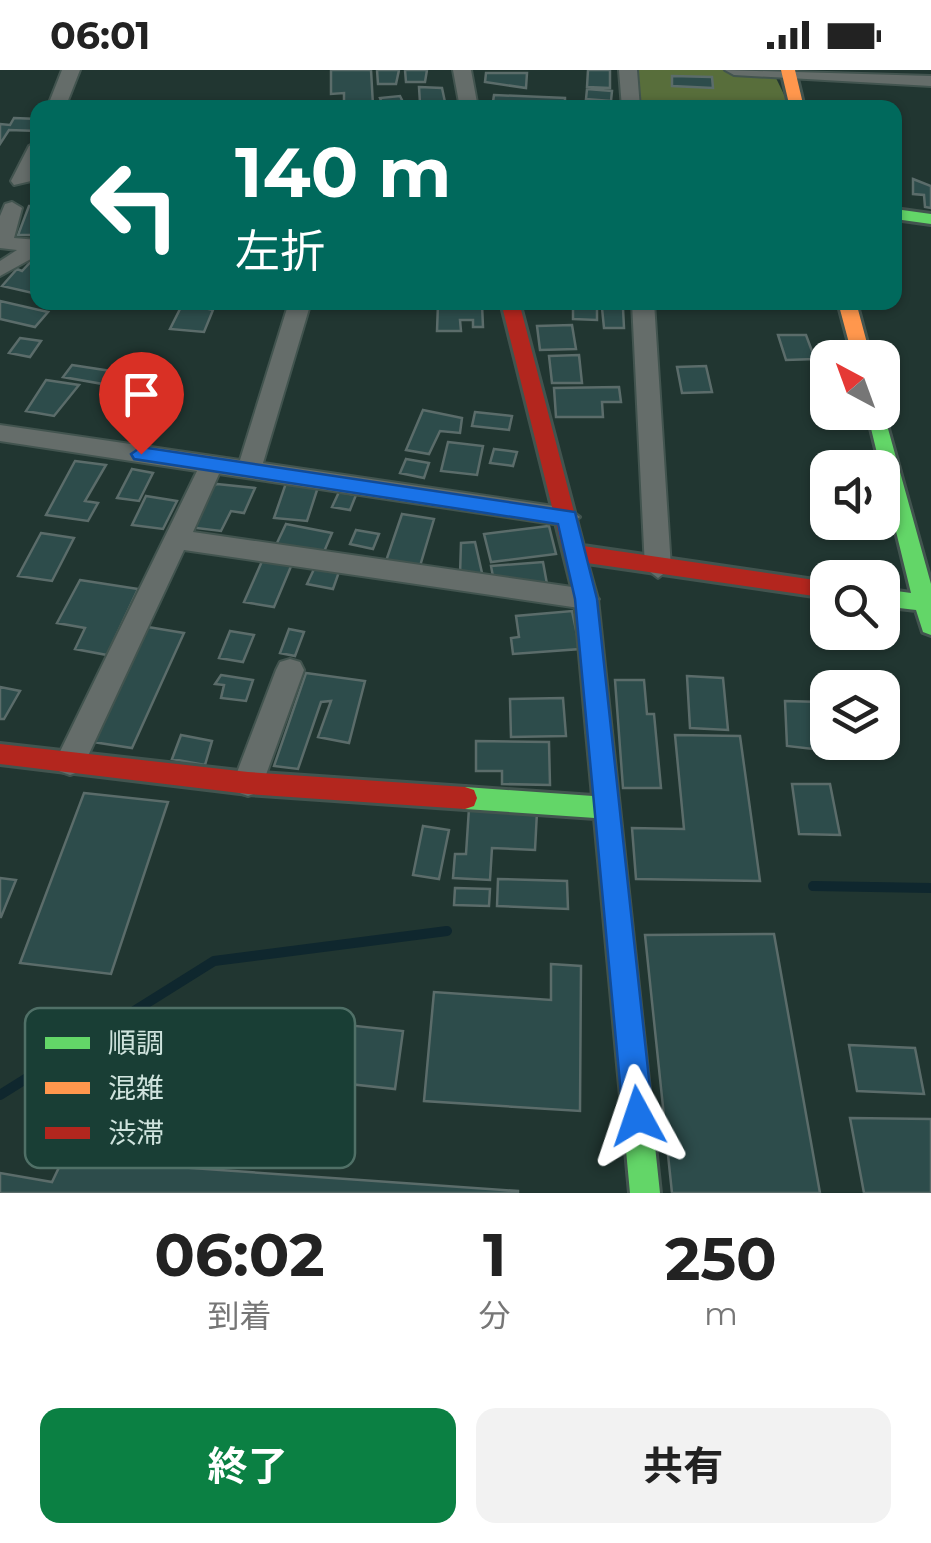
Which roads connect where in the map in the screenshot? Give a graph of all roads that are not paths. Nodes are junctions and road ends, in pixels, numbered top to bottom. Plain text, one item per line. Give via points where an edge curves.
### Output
1 (71, 70) edge
2 (462, 70) edge
3 (628, 70) edge
4 (734, 70) edge
5 (788, 72) edge
6 (931, 81) edge
7 (59, 100) edge
8 (468, 100) edge
9 (630, 100) edge
10 (795, 100) edge
11 (12, 208) dead end
12 (902, 215) edge
13 (931, 219) edge
14 (30, 245) edge
15 (30, 251) edge
16 (0, 270) edge
17 (298, 310) edge
18 (512, 310) edge
19 (644, 310) edge
20 (849, 310) edge
21 (857, 340) edge
22 (881, 430) edge
23 (0, 433) edge
24 (212, 464) junction
25 (249, 470) junction
26 (568, 517) junction
27 (176, 539) junction
28 (577, 553) junction
29 (658, 568) junction
30 (810, 588) edge
31 (586, 599) junction
32 (900, 602) edge
33 (929, 611) edge
34 (290, 670) dead end
35 (0, 754) edge
36 (70, 762) junction
37 (248, 784) junction
38 (609, 808) junction
39 (645, 1193) edge

1 - 7 street
2 - 8 street
3 - 9 street
4 - 5 street
5 - 6 street
5 - 10 main road
11 - 14 street via 3,243
12 - 13 main road
15 - 16 street
17 - 25 street
18 - 26 main road
19 - 29 street
20 - 21 main road
22 - 33 main road
23 - 24 street
24 - 25 street
24 - 27 street
25 - 26 street
26 - 28 main road
27 - 31 street
27 - 36 street
28 - 29 main road
28 - 31 main road
29 - 30 main road
31 - 38 main road
32 - 33 main road
34 - 37 street
35 - 36 main road
36 - 37 main road
37 - 38 main road
38 - 39 main road

